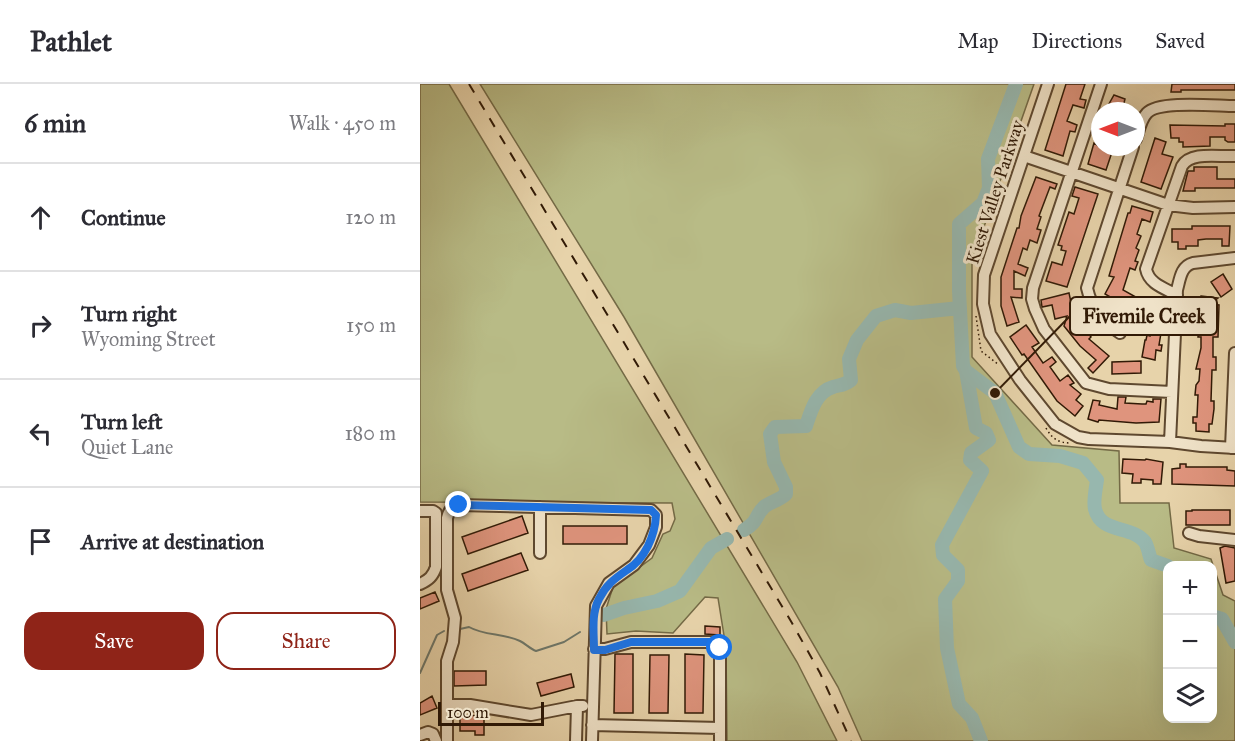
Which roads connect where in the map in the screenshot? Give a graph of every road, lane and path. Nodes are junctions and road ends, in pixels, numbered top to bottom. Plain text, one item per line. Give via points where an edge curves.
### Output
1 (1048, 84) edge
2 (1101, 84) edge
3 (1235, 106) edge
4 (1145, 114) edge
5 (1024, 156) junction
6 (1130, 156) edge
7 (1235, 156) edge
8 (1072, 171) junction
9 (1120, 189) junction
10 (1168, 205) junction
11 (1235, 207) edge
12 (1235, 258) edge
13 (1177, 295) junction
14 (975, 308) dead end
15 (1120, 333) dead end
16 (1235, 353) edge
17 (1000, 366) dead end
18 (1172, 392) junction
19 (1046, 427) dead end
20 (1170, 442) junction
21 (1075, 444) dead end
22 (1233, 448) edge
23 (540, 507) junction
24 (420, 510) edge
25 (1189, 533) dead end
26 (1235, 540) edge
27 (540, 553) dead end
28 (420, 584) edge
29 (594, 650) junction
30 (447, 705) junction
31 (577, 706) junction
32 (592, 706) junction
33 (592, 725) junction
34 (720, 728) junction
35 (420, 735) edge
36 (436, 741) edge
37 (447, 741) edge
38 (576, 741) edge
39 (592, 741) edge
40 (720, 741) edge

1 - 5 street, Kiest Valley Parkway
2 - 8 street
3 - 4 street via 1165,106
5 - 8 street
5 - 20 street, Kiest Valley Parkway via 984,274 982,304 997,348 1044,412 1067,432 1089,439
6 - 9 street
7 - 10 street via 1186,159
8 - 9 street
8 - 18 street via 1033,288 1039,319 1086,383 1109,389
9 - 10 street
9 - 15 street via 1087,288 1094,310
10 - 11 street
10 - 13 street via 1146,269 1155,284
12 - 13 street via 1187,264
13 - 18 street
14 - 17 path via 981,351
16 - 22 street
18 - 20 street
19 - 21 path via 1057,441
20 - 22 street, Kiest Valley Parkway
23 - 27 street
23 - 29 street via 646,509 656,515 652,537 640,558 613,578 598,600
23 - 30 street via 459,505 448,512 447,590 455,618 447,661
24 - 28 street via 436,513 436,567 428,580
25 - 26 street
29 - 32 street
29 - 34 street via 631,642 714,642 720,648
30 - 31 street via 531,715
30 - 37 street
31 - 32 street
31 - 38 street
32 - 33 street
33 - 34 street
33 - 39 street
34 - 40 street
35 - 36 street via 428,732

